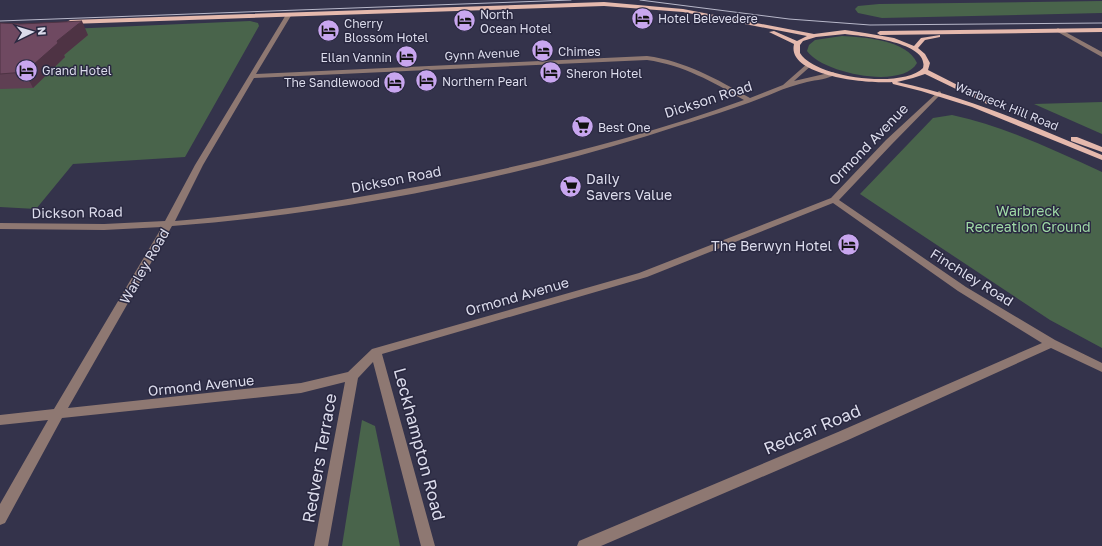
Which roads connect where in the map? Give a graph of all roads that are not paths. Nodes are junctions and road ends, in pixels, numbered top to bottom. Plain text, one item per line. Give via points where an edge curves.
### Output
1 (288, 14) junction
2 (744, 22) junction
3 (62, 23) edge
4 (1058, 30) junction
5 (1102, 30) edge
6 (978, 32) junction
7 (866, 34) junction
8 (813, 35) junction
9 (797, 43) junction
10 (914, 49) junction
11 (1102, 55) edge
12 (810, 64) junction
13 (925, 71) junction
14 (833, 74) junction
15 (254, 76) junction
16 (877, 80) junction
17 (785, 86) junction
18 (939, 93) junction
19 (750, 101) junction
20 (1102, 150) edge
21 (1102, 158) edge
22 (834, 200) junction
23 (169, 223) junction
24 (0, 226) edge
25 (1051, 343) junction
26 (376, 352) junction
27 (1102, 368) edge
28 (352, 376) junction
29 (58, 414) junction
30 (0, 420) edge
31 (0, 518) edge
32 (321, 546) edge
33 (428, 546) edge
34 (584, 546) edge

1 - 2 main road via 604,4 655,7
1 - 3 main road
1 - 15 street, Warley Road
2 - 8 main road
2 - 9 main road
4 - 5 main road
4 - 6 main road
4 - 11 street
6 - 7 main road
6 - 10 main road via 930,36
7 - 8 main road via 834,32
7 - 10 main road
8 - 9 main road
9 - 12 main road via 797,53
10 - 13 main road via 927,60 928,66
12 - 14 main road
12 - 17 street, Dickson Road
13 - 16 main road via 904,79
13 - 20 main road, Warbreck Hill Road via 994,106
14 - 16 main road
14 - 17 street, Dickson Road
15 - 19 street, Gynn Avenue via 648,58 663,59 688,67
15 - 23 street, Warley Road via 199,165
16 - 18 main road, Warbreck Hill Road
17 - 19 street, Dickson Road
18 - 21 main road, Warbreck Hill Road via 982,107
18 - 22 street, Ormond Avenue
19 - 23 street, Dickson Road via 578,153 454,182 320,208
22 - 25 street, Finchley Road via 962,290
22 - 26 street, Ormond Avenue via 643,275
23 - 24 street, Dickson Road via 54,228
23 - 29 street, Warley Road
25 - 27 street, Finchley Road
25 - 34 street, Redcar Road via 843,436
26 - 28 street, Ormond Avenue
26 - 33 street, Leckhampton Road
28 - 29 street, Ormond Avenue via 301,388 256,394
28 - 32 street, Redvers Terrace
29 - 30 street, Ormond Avenue
29 - 31 street, Warley Road

